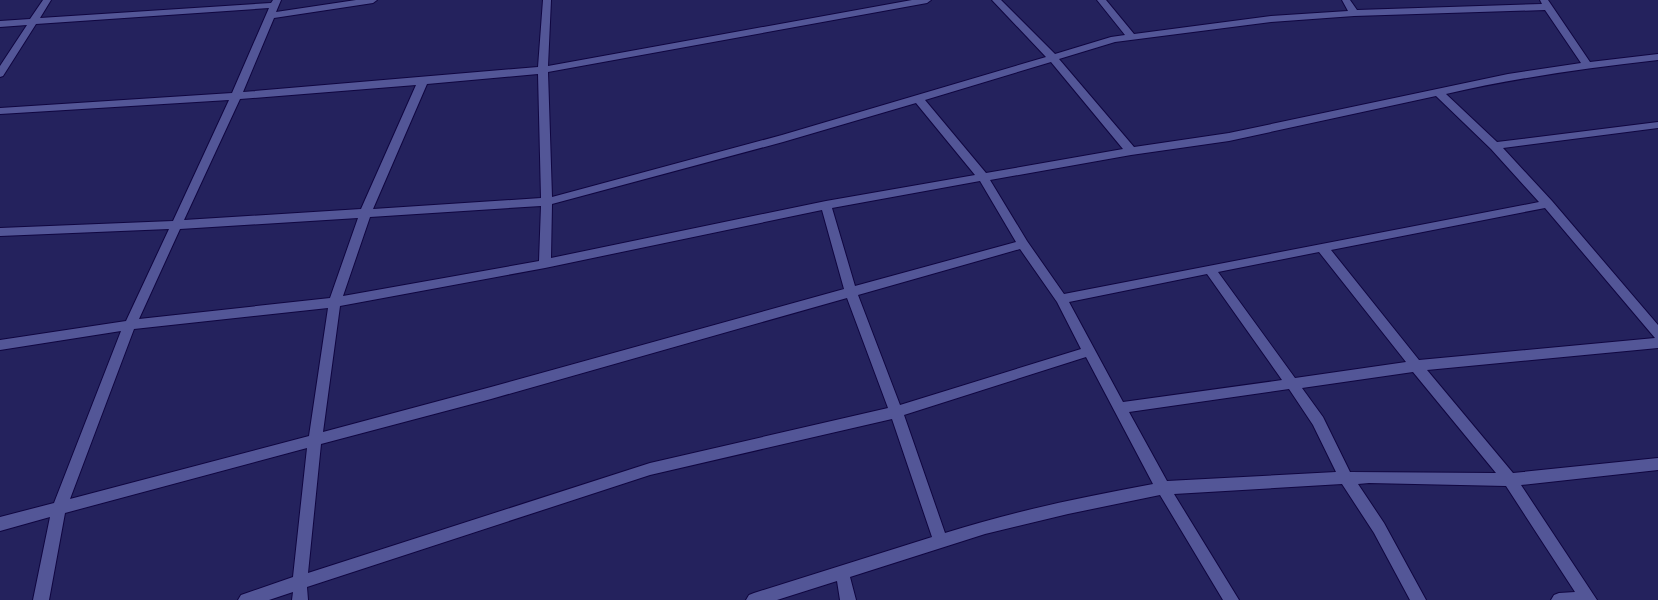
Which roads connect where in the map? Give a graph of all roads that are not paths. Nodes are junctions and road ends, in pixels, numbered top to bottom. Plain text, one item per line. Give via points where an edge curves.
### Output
1 (47, 0) edge
2 (373, 0) edge
3 (547, 0) edge
4 (927, 0) edge
5 (996, 0) edge
6 (1101, 0) edge
7 (1346, 0) edge
8 (1545, 4) edge
9 (274, 7) edge
10 (1354, 13) junction
11 (34, 22) junction
12 (0, 24) edge
13 (1131, 36) junction
14 (1658, 57) edge
15 (1053, 58) junction
16 (1587, 65) junction
17 (543, 70) junction
18 (0, 74) edge
19 (423, 82) junction
20 (1438, 92) junction
21 (236, 96) junction
22 (918, 99) junction
23 (0, 111) edge
24 (1658, 125) edge
25 (1494, 146) junction
26 (1131, 151) junction
27 (983, 177) junction
28 (547, 202) junction
29 (1548, 204) junction
30 (826, 205) junction
31 (365, 214) junction
32 (176, 224) junction
33 (0, 232) edge
34 (1023, 244) junction
35 (1322, 247) junction
36 (545, 264) junction
37 (1210, 270) junction
38 (851, 292) junction
39 (1061, 299) junction
40 (335, 302) junction
41 (130, 325) junction
42 (1658, 334) edge
43 (1658, 343) edge
44 (0, 345) edge
45 (1090, 351) junction
46 (1416, 366) junction
47 (1292, 383) junction
48 (1120, 408) junction
49 (896, 412) junction
50 (315, 439) junction
51 (1658, 464) edge
52 (1346, 478) junction
53 (1510, 480) junction
54 (1163, 488) junction
55 (59, 509) junction
56 (0, 524) edge
57 (941, 541) junction
58 (842, 572) junction
59 (300, 583) junction
60 (41, 600) edge
61 (246, 600) edge
62 (300, 600) edge
63 (754, 600) edge
64 (848, 600) edge
65 (1231, 600) edge
66 (1418, 600) edge
67 (1559, 600) edge
68 (1588, 600) edge

1 - 11 street
2 - 9 street
3 - 17 street
4 - 17 street
5 - 15 street
6 - 13 street
7 - 10 street
8 - 10 street
8 - 16 street
9 - 11 street
9 - 21 street
10 - 13 street via 1271,19
11 - 12 street
11 - 18 street
13 - 15 street
14 - 16 street
15 - 22 street
15 - 26 street
16 - 20 street via 1508,77
17 - 19 street
17 - 28 street
19 - 21 street
19 - 31 street
20 - 25 street
20 - 26 street via 1229,137
21 - 23 street
21 - 32 street
22 - 27 street
22 - 28 street
24 - 25 street
25 - 29 street
26 - 27 street
27 - 30 street
27 - 34 street
28 - 31 street
28 - 36 street
29 - 35 street
29 - 42 street
30 - 36 street
30 - 38 street
31 - 32 street
31 - 40 street
32 - 33 street
32 - 41 street
34 - 38 street
34 - 39 street
35 - 37 street
35 - 46 street
36 - 40 street
37 - 39 street
37 - 47 street
38 - 49 street
38 - 50 street via 491,393
39 - 45 street
40 - 41 street
40 - 50 street
41 - 44 street
41 - 55 street
43 - 46 street
45 - 48 street
45 - 49 street
46 - 47 street
46 - 53 street
47 - 48 street
47 - 52 street via 1318,421
48 - 54 street
49 - 57 street
49 - 59 street via 650,469
50 - 55 street
50 - 59 street
51 - 53 street
52 - 53 street
52 - 54 street
52 - 66 street via 1379,528
53 - 68 street
54 - 57 street via 984,527
54 - 65 street
55 - 56 street
55 - 60 street
57 - 58 street
58 - 63 street
58 - 64 street
59 - 61 street
59 - 62 street
67 - 68 street

